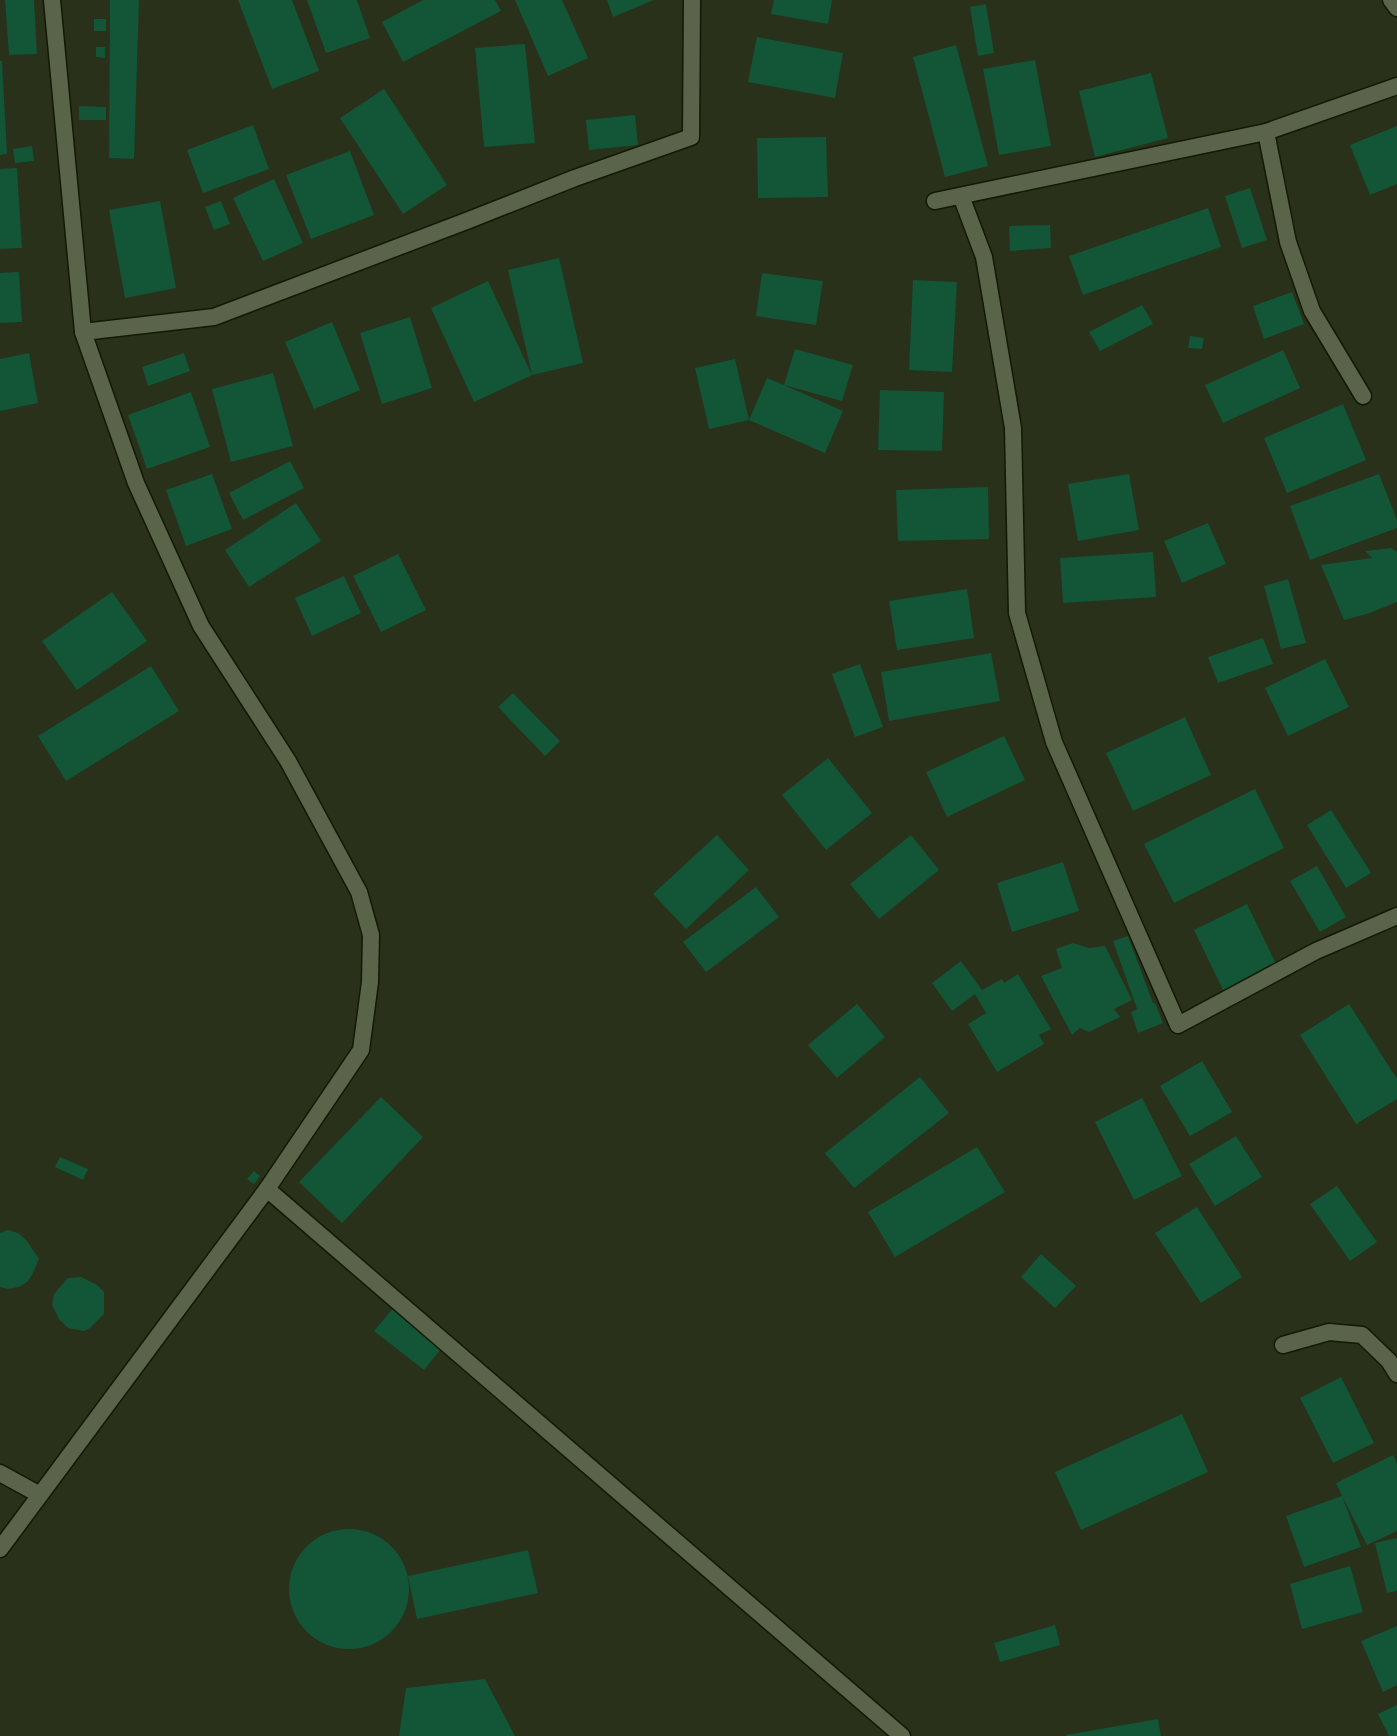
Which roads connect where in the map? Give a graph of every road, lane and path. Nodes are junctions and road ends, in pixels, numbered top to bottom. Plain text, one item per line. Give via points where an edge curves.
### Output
1 (52, 0) edge
2 (692, 0) edge
3 (1391, 0) edge
4 (1397, 8) edge
5 (1397, 86) edge
6 (1266, 132) junction
7 (961, 196) junction
8 (935, 201) dead end
9 (83, 332) junction
10 (1363, 396) dead end
11 (1397, 916) edge
12 (267, 1190) junction
13 (1283, 1345) dead end
14 (1397, 1374) edge
15 (0, 1473) edge
16 (40, 1495) junction
17 (0, 1549) edge
18 (902, 1736) edge

1 - 9 street
2 - 9 street via 690,137 214,317
3 - 4 street
5 - 6 street
6 - 7 street
6 - 10 street via 1288,242 1312,312
7 - 8 street
7 - 11 street via 984,257 1013,428 1017,613 1054,742 1178,1025 1317,951
9 - 12 street via 136,483 201,626 288,761 359,891 371,935 370,982 361,1050
12 - 16 street
12 - 18 street
13 - 14 street via 1329,1332 1362,1335
15 - 16 street
16 - 17 street

